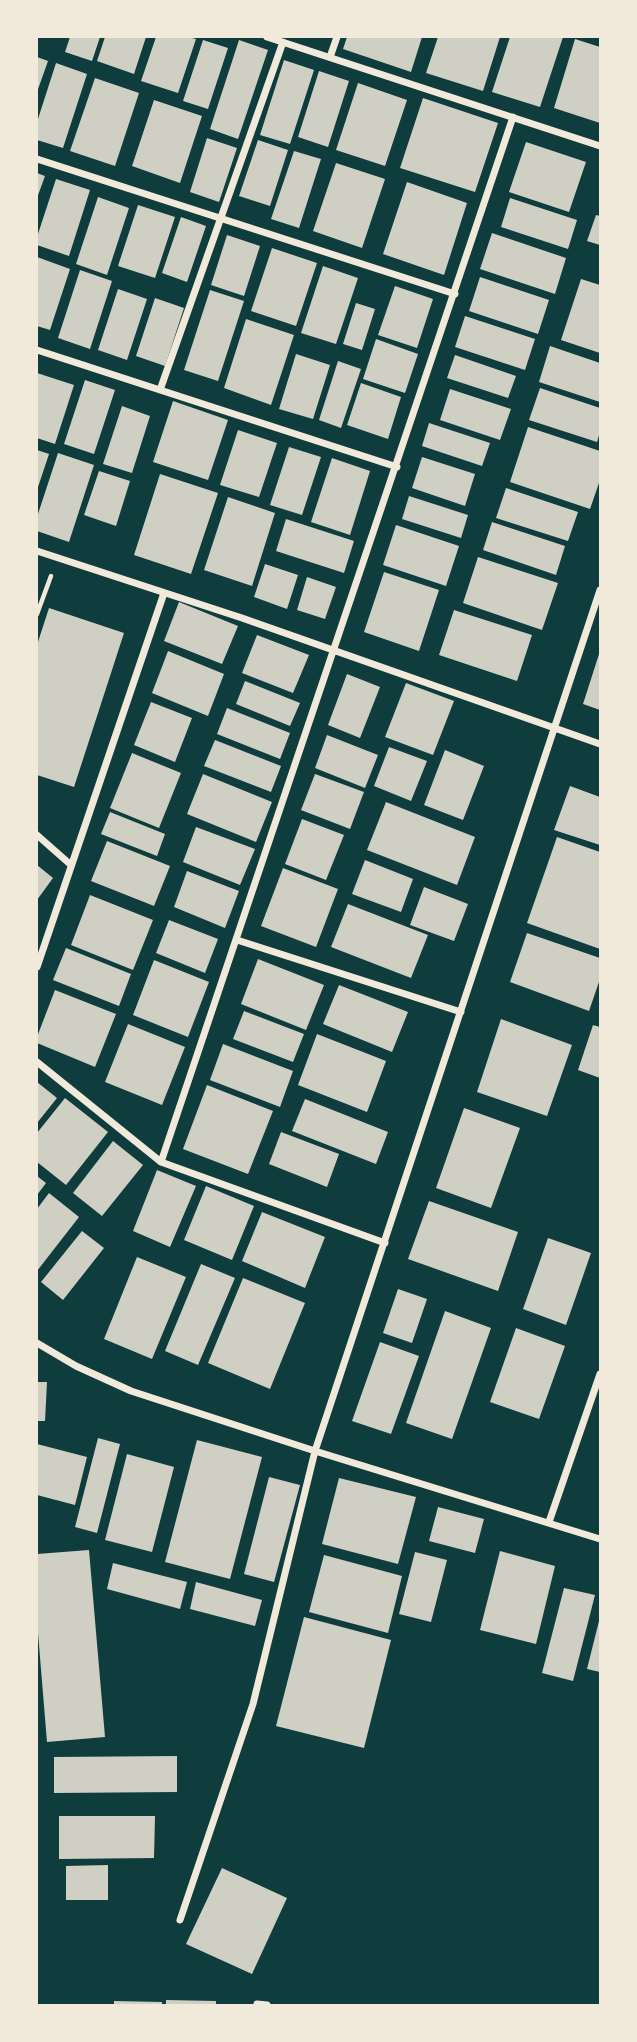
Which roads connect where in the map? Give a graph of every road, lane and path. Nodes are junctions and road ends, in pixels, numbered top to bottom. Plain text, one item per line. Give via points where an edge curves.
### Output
1 (267, 37) edge
2 (337, 37) edge
3 (283, 42) junction
4 (330, 57) junction
5 (513, 117) junction
6 (600, 146) edge
7 (37, 159) edge
8 (220, 218) junction
9 (455, 294) junction
10 (37, 350) edge
11 (160, 390) junction
12 (397, 467) junction
13 (37, 551) edge
14 (58, 557) junction
15 (600, 590) edge
16 (164, 593) junction
17 (37, 614) edge
18 (335, 652) junction
19 (554, 730) junction
20 (600, 744) edge
21 (37, 835) edge
22 (71, 865) junction
23 (237, 940) junction
24 (37, 967) edge
25 (461, 1012) junction
26 (37, 1062) edge
27 (161, 1163) junction
28 (385, 1243) junction
29 (37, 1343) edge
30 (600, 1374) edge
31 (316, 1451) junction
32 (549, 1522) junction
33 (600, 1538) edge
34 (180, 1920) dead end
35 (257, 2004) edge
36 (267, 2005) edge

1 - 3 street
2 - 4 street
3 - 4 street
3 - 8 street
4 - 5 street
5 - 6 street
5 - 9 street
7 - 8 street
8 - 9 street
8 - 11 street
9 - 12 street
10 - 11 street
11 - 12 street
12 - 18 street
13 - 14 street
14 - 16 street
14 - 17 path
15 - 19 street
16 - 18 street
16 - 22 street
18 - 19 street
18 - 23 street
19 - 20 street
19 - 25 street
21 - 22 street
22 - 24 street
23 - 25 street
23 - 27 street
25 - 28 street
26 - 27 street
27 - 28 street
28 - 31 street
29 - 31 street via 131,1391
30 - 32 street
31 - 32 street
31 - 34 street via 253,1703
32 - 33 street
35 - 36 street

